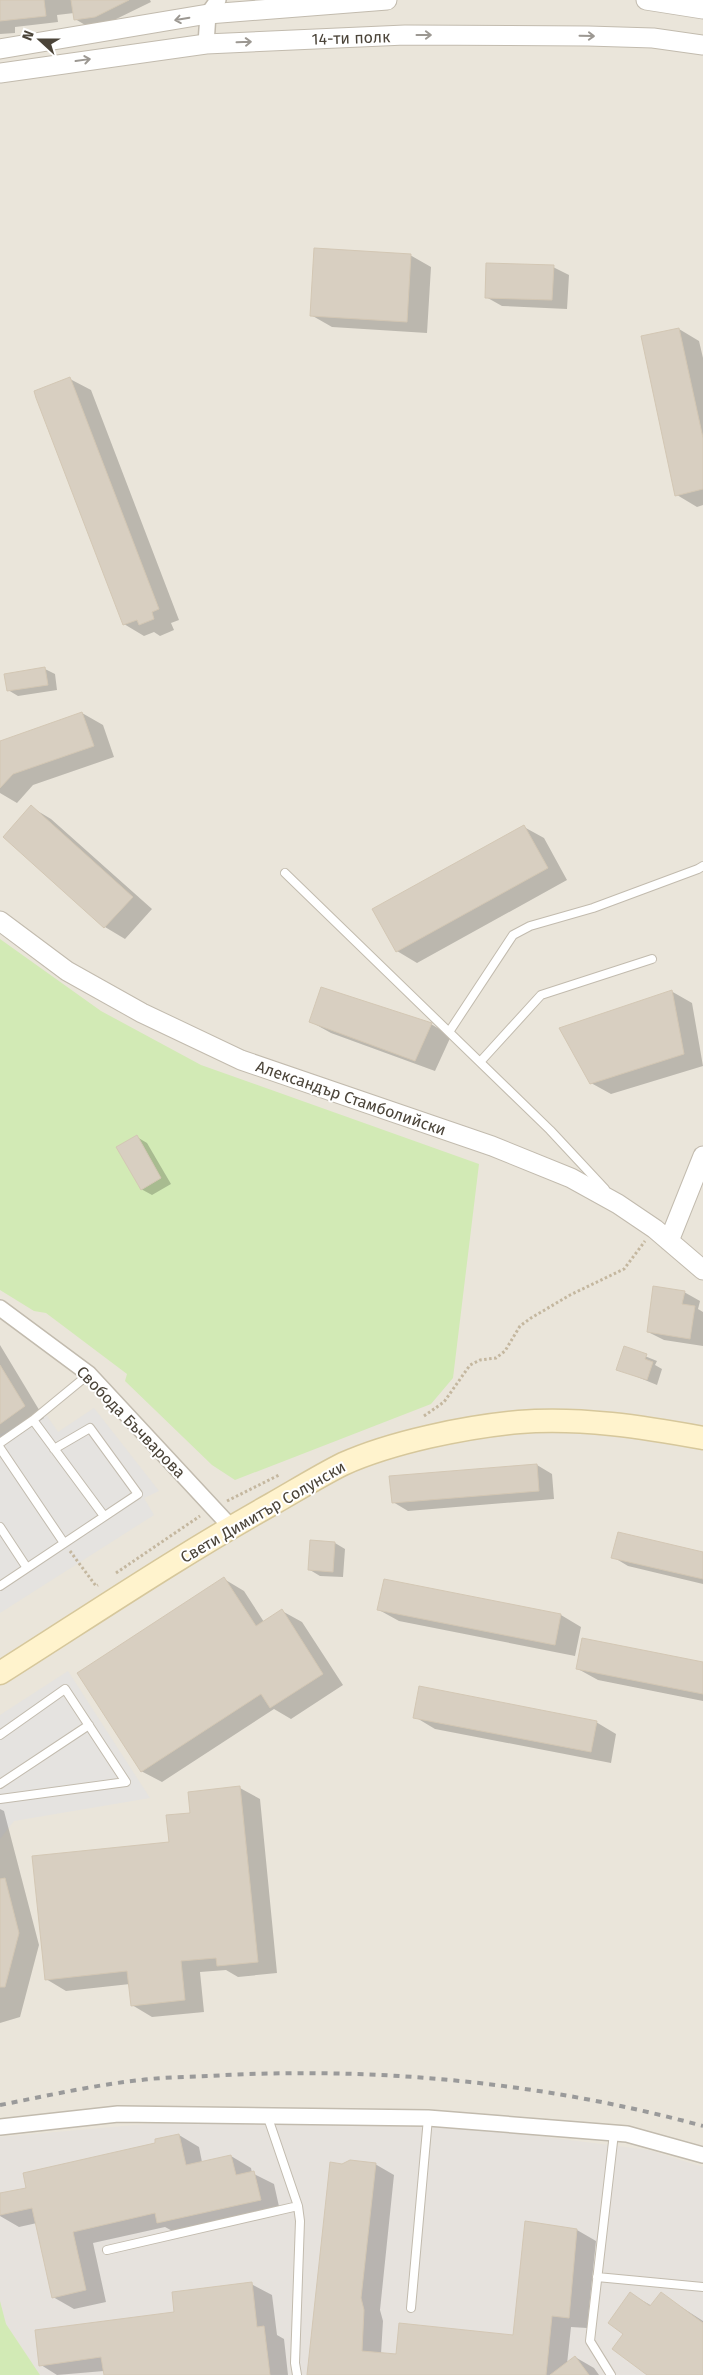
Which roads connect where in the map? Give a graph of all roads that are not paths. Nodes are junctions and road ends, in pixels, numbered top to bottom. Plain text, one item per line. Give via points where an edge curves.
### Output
1 (387, 0) edge
2 (646, 0) edge
3 (282, 4) edge
4 (213, 7) edge
5 (703, 9) edge
6 (206, 44) junction
7 (703, 45) edge
8 (0, 49) edge
9 (0, 72) edge
10 (703, 866) edge
11 (285, 873) dead end
12 (0, 921) edge
13 (652, 959) dead end
14 (448, 1032) junction
15 (480, 1062) junction
16 (703, 1156) edge
17 (618, 1204) junction
18 (662, 1235) junction
19 (703, 1270) edge
20 (0, 1308) edge
21 (89, 1374) junction
22 (33, 1420) junction
23 (703, 1438) edge
24 (0, 1443) edge
25 (0, 1448) edge
26 (54, 1449) junction
27 (104, 1516) junction
28 (231, 1527) junction
29 (0, 1528) edge
30 (64, 1543) junction
31 (27, 1568) junction
32 (0, 1586) edge
33 (0, 1673) edge
34 (89, 1725) junction
35 (0, 1735) edge
36 (0, 1784) edge
37 (0, 1799) edge
38 (266, 2114) junction
39 (428, 2118) junction
40 (0, 2127) edge
41 (614, 2133) junction
42 (703, 2155) edge
43 (298, 2206) junction
44 (107, 2250) dead end
45 (598, 2277) junction
46 (703, 2286) edge
47 (411, 2308) dead end
48 (297, 2375) edge
49 (611, 2375) edge

1 - 3 street, 14-ти полк
2 - 5 street
3 - 4 street, 14-ти полк
4 - 6 street
4 -> 8 street, 14-ти полк
6 -> 7 street, 14-ти полк via 497,35 653,38
9 -> 6 street, 14-ти полк
10 - 14 lane via 593,908 530,926 513,935
11 - 14 lane
12 - 17 street, Александър Стамболийски via 67,971 142,1013 241,1060 492,1146 570,1178
13 - 15 lane via 541,995
14 - 15 lane
15 - 17 lane via 550,1130
16 - 18 street
17 - 18 street, Александър Стамболийски
18 - 19 street, Александър Стамболийски
20 - 21 street, Свобода Бъчварова
21 - 22 lane
21 - 28 street, Свобода Бъчварова
22 - 24 lane
22 - 26 lane
23 - 28 main road, Свети Димитър Солунски via 584,1423 520,1422 458,1432 406,1443 343,1464
25 - 30 lane
26 - 27 lane
26 - 27 lane via 90,1428 138,1494
27 - 30 lane
28 - 33 main road, Свети Димитър Солунски
29 - 31 lane
30 - 31 lane
31 - 32 lane
34 - 35 lane via 65,1689
34 - 36 lane
34 - 37 lane via 126,1782
38 - 39 street
38 - 40 street via 118,2114
38 - 43 lane
39 - 41 street
39 - 47 lane
41 - 42 street
41 - 45 lane
43 - 44 lane
43 - 48 lane
45 - 46 lane
45 - 49 lane via 590,2341

